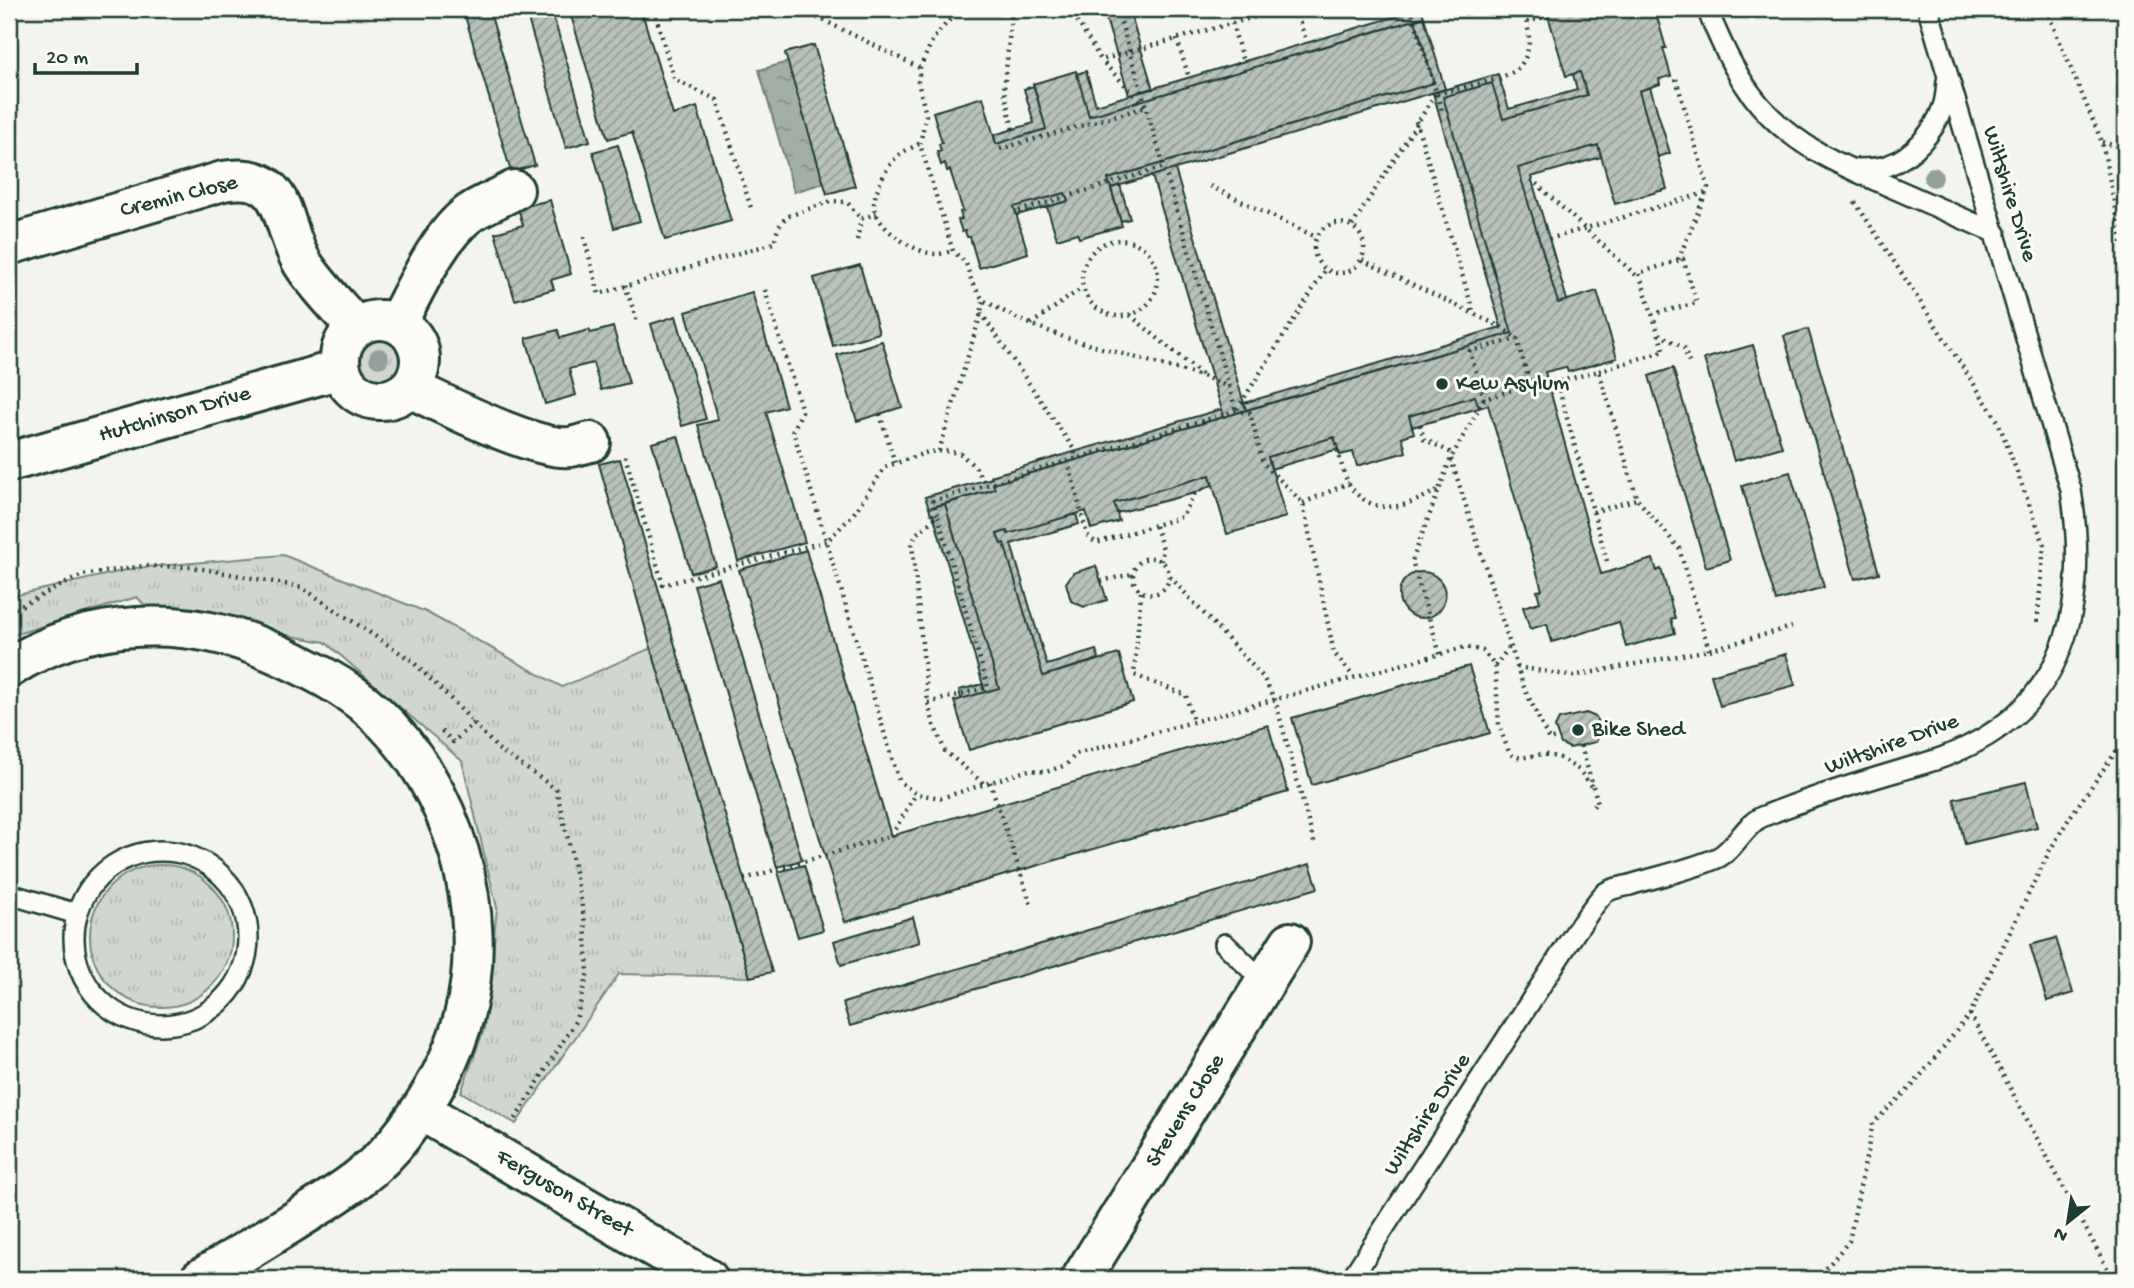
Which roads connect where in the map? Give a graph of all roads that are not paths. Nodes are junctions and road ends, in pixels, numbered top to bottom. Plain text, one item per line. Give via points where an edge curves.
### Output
1 (1707, 9) edge
2 (1928, 9) edge
3 (1948, 77) junction
4 (1841, 166) junction
5 (514, 190) dead end
6 (1996, 233) junction
7 (9, 245) edge
8 (397, 323) junction
9 (356, 328) junction
10 (341, 369) junction
11 (409, 388) junction
12 (608, 447) road end
13 (9, 462) edge
14 (9, 668) edge
15 (9, 894) edge
16 (77, 914) junction
17 (1290, 942) dead end
18 (1225, 944) dead end
19 (1265, 983) junction
20 (420, 1110) junction
21 (200, 1279) edge
22 (708, 1279) edge
23 (1081, 1279) edge
24 (1351, 1279) edge

1 - 4 lane via 1755,97 1781,127
2 - 3 lane, Wiltshire Drive
3 - 4 lane via 1943,108 1934,127 1908,154 1873,169
3 - 6 lane, Wiltshire Drive
4 - 6 lane
5 - 8 street via 469,214 452,231
6 - 24 lane, Wiltshire Drive via 2077,524 2074,608 2048,678 1995,730 1951,754 1760,817 1720,857 1605,892
7 - 9 street, Cremin Close via 223,181 251,180 280,201 304,265
8 - 9 street via 376,320
8 - 11 street via 409,332 419,350 419,371
9 - 10 street via 343,345
10 - 11 street via 349,385 377,400 391,399
10 - 13 street, Hutchinson Drive
11 - 12 street via 537,442
14 - 20 street via 54,646 107,630 162,626 211,632 252,643 321,675 349,692 394,732 429,783 453,837 466,882 473,939 464,1017
15 - 16 lane
16 - 16 lane via 74,946 86,982 122,1016 164,1025 189,1020 227,996 244,967 248,923 238,896 218,871 186,854 155,850 109,867 97,877
17 - 19 street, Stevens Close
18 - 19 lane
19 - 23 street, Stevens Close
20 - 21 street via 387,1153 349,1187
20 - 22 street, Ferguson Street

